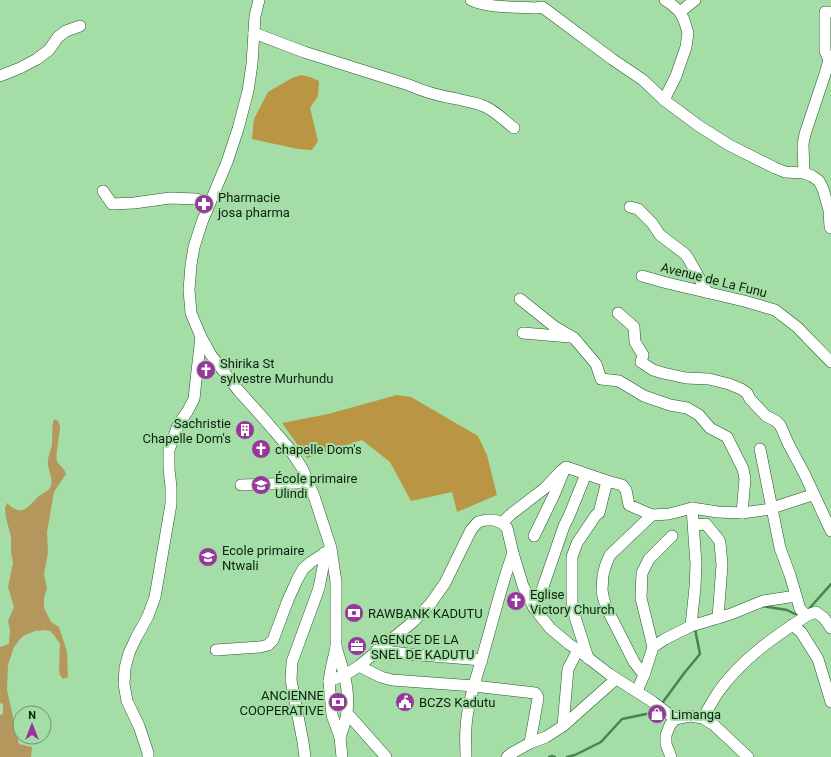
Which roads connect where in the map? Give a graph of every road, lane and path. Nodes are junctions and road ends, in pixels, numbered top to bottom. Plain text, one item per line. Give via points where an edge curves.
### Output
1 (259, 0) edge
2 (471, 0) edge
3 (665, 0) edge
4 (695, 0) edge
5 (680, 12) junction
6 (831, 12) edge
7 (80, 26) dead end
8 (254, 33) junction
9 (0, 76) edge
10 (664, 100) junction
11 (514, 128) dead end
12 (804, 173) junction
13 (103, 191) dead end
14 (210, 203) junction
15 (630, 207) dead end
16 (831, 228) edge
17 (642, 276) dead end
18 (707, 292) junction
19 (520, 299) dead end
20 (618, 313) dead end
21 (523, 333) dead end
22 (201, 337) junction
23 (574, 338) junction
24 (831, 362) edge
25 (760, 449) dead end
26 (566, 467) junction
27 (586, 474) junction
28 (308, 481) junction
29 (607, 481) junction
30 (242, 485) dead end
31 (812, 492) junction
32 (692, 508) junction
33 (771, 509) junction
34 (742, 513) junction
35 (652, 515) junction
36 (502, 523) junction
37 (694, 525) junction
38 (831, 531) edge
39 (534, 536) dead end
40 (672, 536) dead end
41 (328, 551) junction
42 (513, 553) junction
43 (796, 596) junction
44 (534, 608) junction
45 (804, 612) junction
46 (718, 618) junction
47 (792, 625) junction
48 (691, 626) junction
49 (831, 628) edge
50 (336, 646) junction
51 (653, 647) junction
52 (216, 650) dead end
53 (377, 650) junction
54 (578, 650) junction
55 (588, 658) junction
56 (482, 660) junction
57 (359, 666) junction
58 (345, 675) junction
59 (644, 675) junction
60 (616, 679) junction
61 (329, 681) junction
62 (474, 686) junction
63 (637, 691) junction
64 (831, 702) edge
65 (347, 713) junction
66 (332, 715) junction
67 (703, 718) junction
68 (676, 719) junction
69 (563, 726) junction
70 (340, 737) junction
71 (530, 743) junction
72 (148, 757) edge
73 (305, 757) edge
74 (342, 757) edge
75 (386, 757) edge
76 (466, 757) edge
77 (507, 757) edge
78 (671, 757) edge
79 (748, 757) edge

1 - 8 street
2 - 10 street via 489,5 542,7 643,80
3 - 5 street
4 - 5 street
5 - 10 street via 688,33 686,47
6 - 12 street via 825,12 825,51 829,60 805,134
7 - 9 street via 66,31 49,50 37,58
8 - 11 street via 418,89 482,105
8 - 14 street via 248,91 228,162
10 - 12 street via 699,126 736,148 785,172
12 - 16 street via 812,176 821,185 829,210
13 - 14 street via 112,204 170,198 196,199
14 - 22 street via 194,247 189,290 192,313
15 - 18 street via 638,209 660,235 685,254
17 - 18 street, Avenue de La Funu
18 - 24 street, Avenue de La Funu via 775,310 797,326
19 - 23 street
20 - 31 street via 634,327 635,342 643,355 641,362 653,370 673,376 709,379 729,384 747,393 766,416 780,425
21 - 23 street
22 - 28 street via 211,355 238,390 289,448
22 - 72 street via 194,399 178,425 169,450 172,504 155,597 129,653 125,668 127,701 139,726
23 - 34 street via 596,364 601,379 619,381 644,396 687,408 699,414 710,428 727,438 743,469 745,479
25 - 33 street
26 - 27 street
26 - 36 street
26 - 39 street
27 - 29 street
27 - 44 street
28 - 30 street
28 - 41 street
29 - 35 street via 622,485 626,490 629,504
29 - 55 street via 598,513 577,543 572,558 572,602
31 - 33 street via 808,496
31 - 38 street
32 - 34 street
32 - 35 street
32 - 37 street
33 - 34 street
33 - 43 street via 780,548
35 - 59 street via 610,555 603,575 602,590 606,607 634,662
36 - 42 street via 507,528
36 - 53 street via 494,520 478,522 471,530 445,583 432,603
37 - 46 street via 706,524 720,543 722,565
37 - 48 street via 696,564
40 - 51 street via 649,559 642,573 641,598
41 - 50 street via 336,582
41 - 52 street via 304,569 288,600 273,640 268,645
41 - 73 street via 319,588 292,662 291,680
42 - 44 street via 523,586
42 - 56 street
43 - 45 street
43 - 46 street via 763,601
44 - 54 street via 550,628
45 - 47 street
45 - 49 street via 816,612
46 - 48 street
47 - 64 street via 801,632 818,659
47 - 67 street via 747,660 719,691
48 - 51 street
50 - 58 street
50 - 61 street
51 - 59 street
53 - 56 street
53 - 57 street
54 - 55 street
54 - 69 street via 568,669
55 - 60 street
56 - 62 street
57 - 58 street
57 - 62 street via 392,680
58 - 61 street
58 - 65 street
59 - 63 street
60 - 63 street
60 - 69 street
61 - 66 street
62 - 71 street via 537,694
62 - 76 street via 466,726
63 - 68 street
65 - 66 street
65 - 70 street
65 - 75 street
66 - 70 street
67 - 68 street via 690,716
67 - 79 street
68 - 78 street via 666,734 666,744
69 - 71 street
70 - 74 street
71 - 77 street

